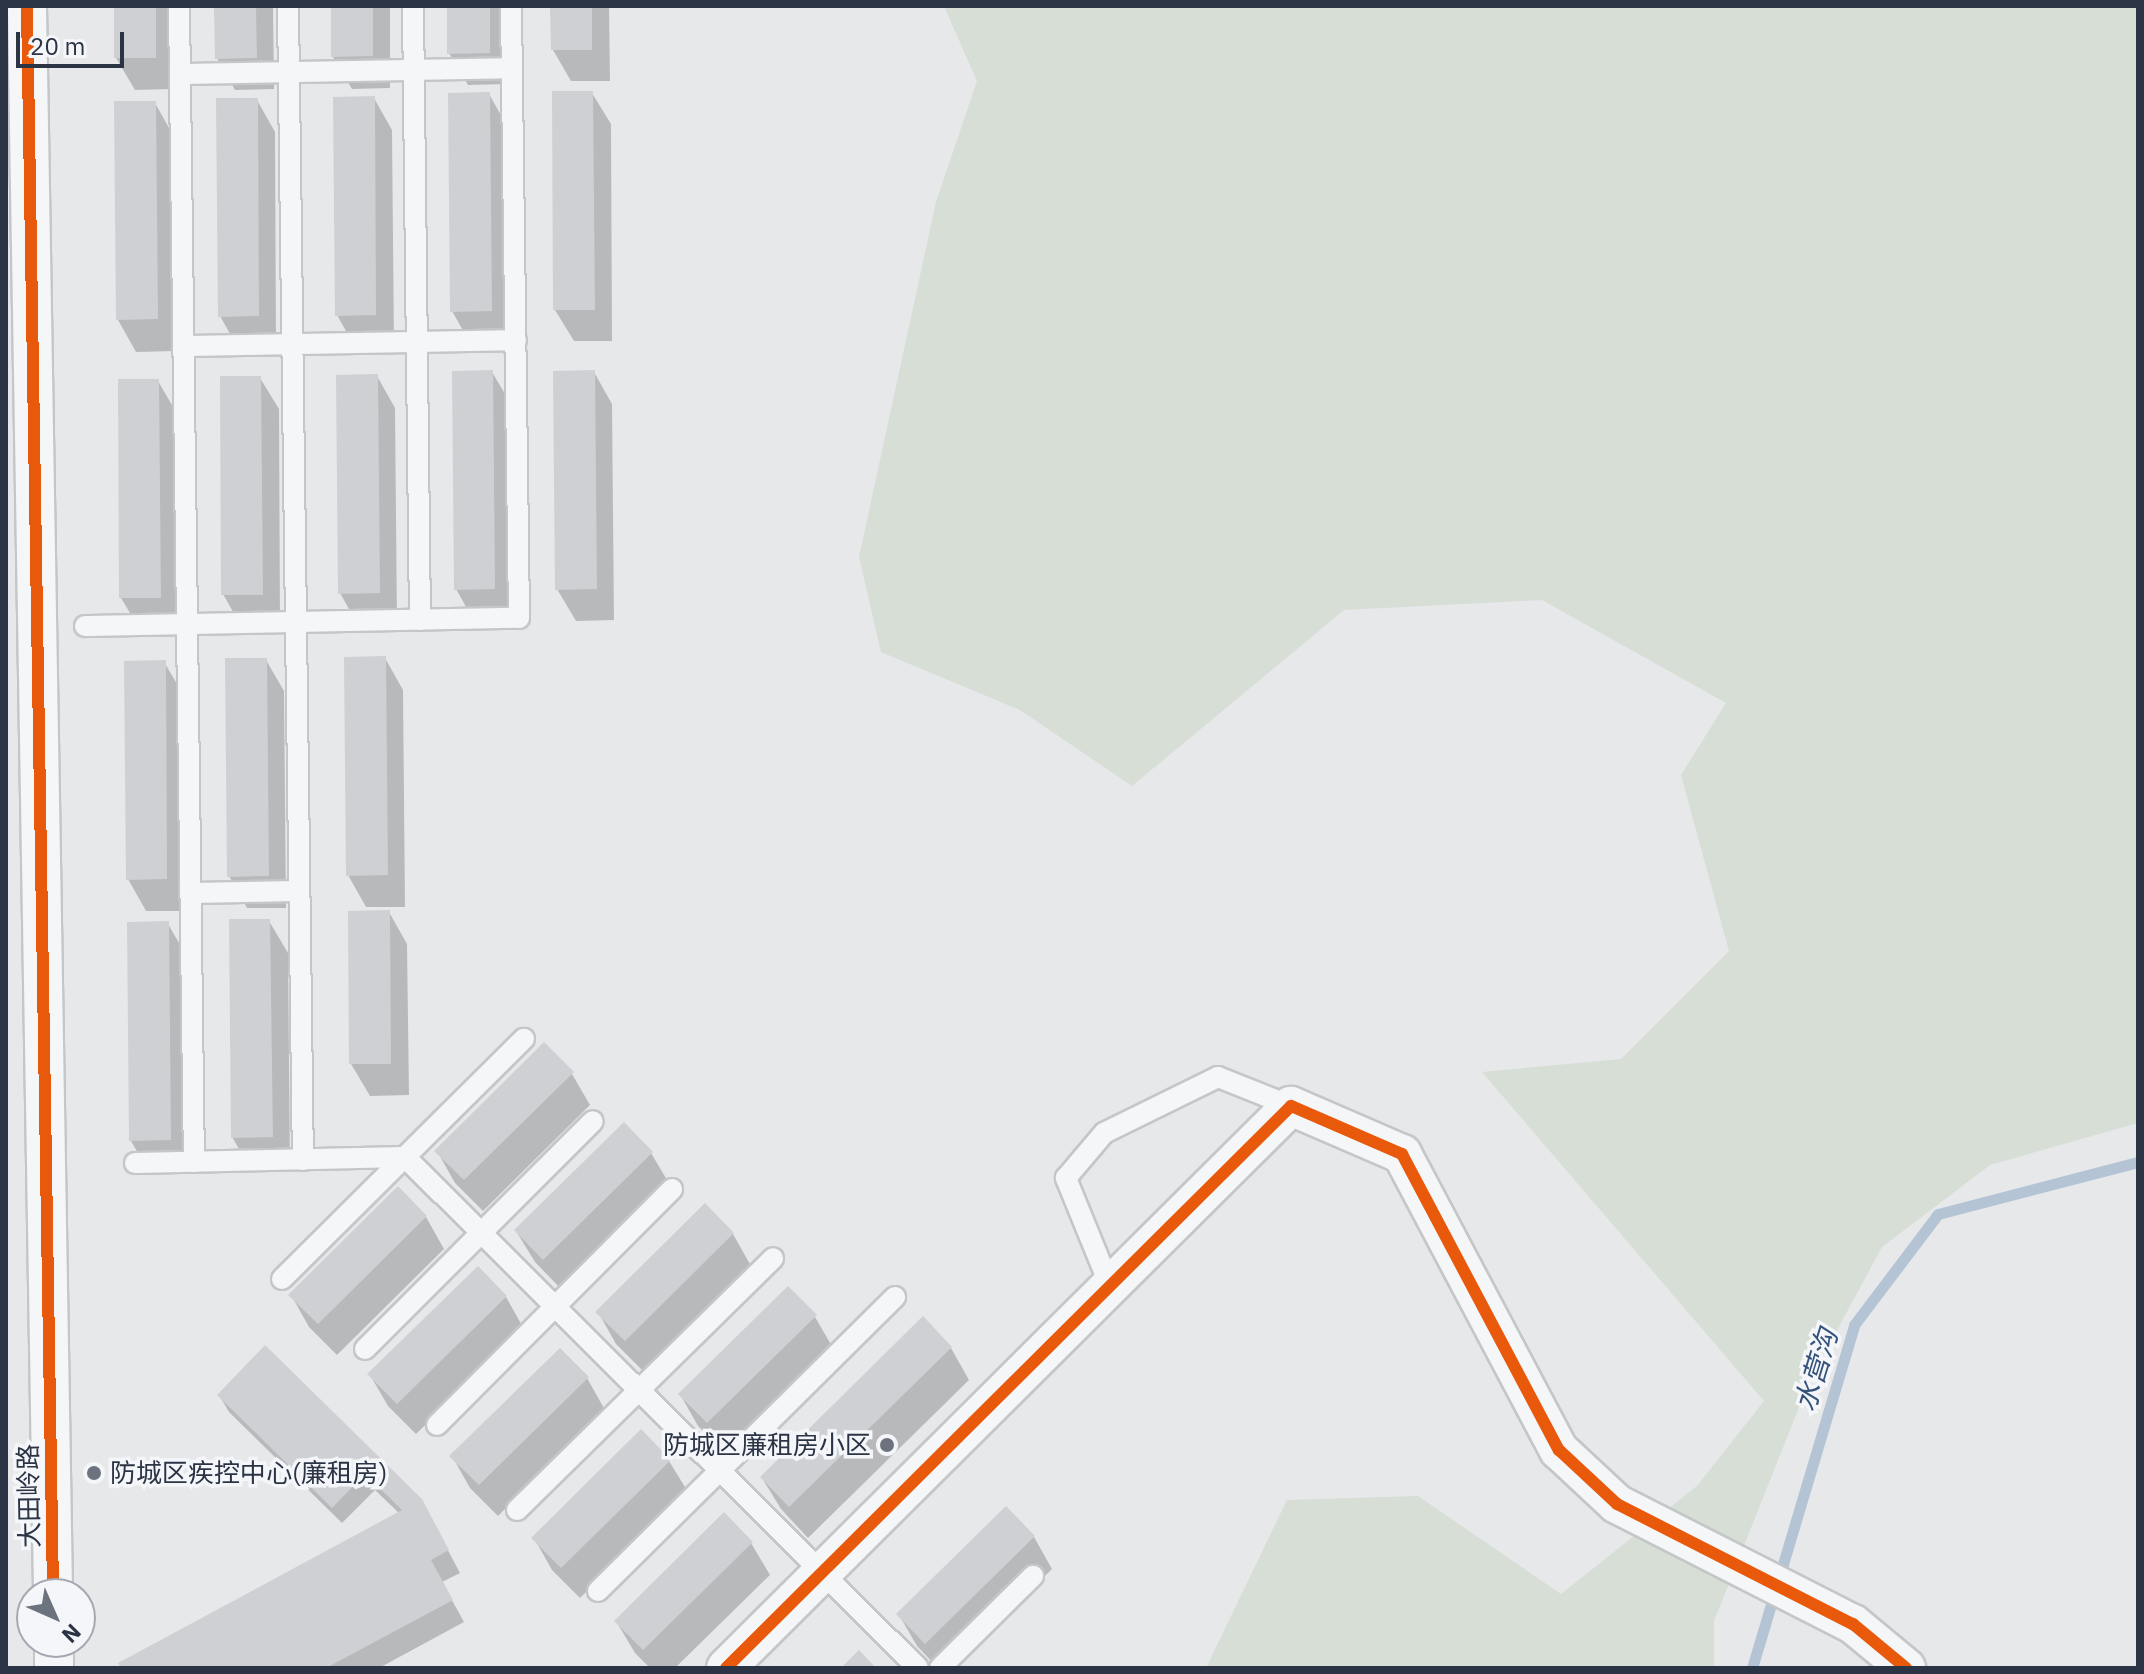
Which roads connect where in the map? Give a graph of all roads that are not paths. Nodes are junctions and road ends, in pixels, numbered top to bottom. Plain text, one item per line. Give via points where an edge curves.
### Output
1 (27, 6) edge
2 (179, 6) edge
3 (288, 6) edge
4 (413, 6) edge
5 (511, 6) edge
6 (512, 68) junction
7 (414, 70) junction
8 (289, 72) junction
9 (180, 74) junction
10 (516, 340) junction
11 (417, 342) junction
12 (292, 344) junction
13 (184, 346) junction
14 (420, 620) junction
15 (296, 623) junction
16 (187, 625) junction
17 (85, 626) dead end
18 (299, 891) junction
19 (190, 893) junction
20 (524, 1039) dead end
21 (1291, 1106) junction
22 (593, 1121) dead end
23 (405, 1157) junction
24 (303, 1160) junction
25 (194, 1162) junction
26 (135, 1163) dead end
27 (672, 1189) dead end
28 (481, 1233) junction
29 (773, 1258) dead end
30 (282, 1279) dead end
31 (1110, 1286) junction
32 (895, 1297) dead end
33 (555, 1306) junction
34 (365, 1349) dead end
35 (639, 1390) junction
36 (437, 1425) dead end
37 (720, 1471) junction
38 (517, 1510) dead end
39 (822, 1573) junction
40 (1033, 1576) dead end
41 (53, 1578) edge
42 (598, 1591) dead end
43 (726, 1668) edge
44 (918, 1668) edge
45 (940, 1668) edge
46 (1906, 1668) edge

1 - 41 street, 大田岭路
2 - 9 lane
3 - 8 lane
4 - 7 lane
5 - 6 lane
6 - 7 lane
6 - 10 lane
7 - 8 lane
7 - 11 lane
8 - 9 lane
8 - 12 lane
9 - 13 lane
10 - 11 lane
10 - 14 lane via 519,618
11 - 12 lane
11 - 14 lane
12 - 13 lane
12 - 15 lane
13 - 16 lane
14 - 15 lane
15 - 16 lane
15 - 18 lane
16 - 17 lane
16 - 19 lane
18 - 19 lane
18 - 24 lane
19 - 25 lane
20 - 23 lane
21 - 31 street
21 - 31 lane via 1218,1077 1104,1133 1066,1178
21 - 46 street via 1402,1154 1559,1450 1617,1504 1853,1624
22 - 28 lane
23 - 24 lane
23 - 28 lane
23 - 30 lane
24 - 25 lane
25 - 26 lane
27 - 33 lane
28 - 33 lane
28 - 34 lane
29 - 35 lane
31 - 39 street
32 - 37 lane
33 - 35 lane
33 - 36 lane
35 - 37 lane
35 - 38 lane
37 - 39 lane
37 - 42 lane
39 - 43 street
39 - 44 lane
40 - 45 lane

